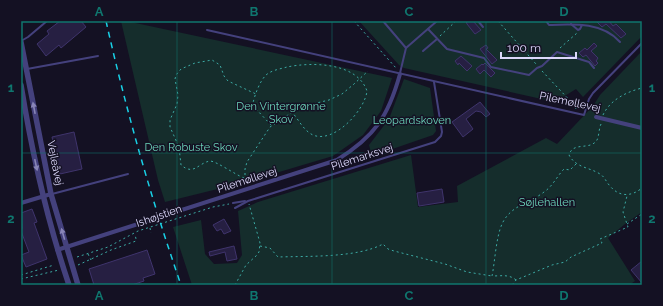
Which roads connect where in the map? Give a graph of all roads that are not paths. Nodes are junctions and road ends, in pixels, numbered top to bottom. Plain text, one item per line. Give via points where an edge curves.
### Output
1 (47, 21) edge
2 (383, 21) edge
3 (437, 21) edge
4 (478, 21) edge
5 (546, 21) edge
6 (571, 24) junction
7 (582, 25) junction
8 (483, 28) dead end
9 (428, 29) junction
10 (207, 30) dead end
11 (437, 39) junction
12 (21, 42) edge
13 (620, 42) dead end
14 (642, 43) edge
15 (406, 48) junction
16 (423, 51) dead end
17 (98, 56) dead end
18 (594, 68) dead end
19 (23, 70) edge
20 (400, 74) junction
21 (434, 82) junction
22 (21, 86) edge
23 (596, 117) dead end
24 (642, 128) edge
25 (128, 174) dead end
26 (51, 194) junction
27 (42, 196) junction
28 (248, 201) junction
29 (233, 203) road end
30 (21, 204) edge
31 (234, 208) dead end
32 (66, 247) junction
33 (57, 250) junction
34 (69, 285) edge
35 (78, 285) edge

1 - 12 lane
2 - 15 lane
3 - 9 lane
4 - 8 lane
5 - 6 lane via 549,24
6 - 7 lane
6 - 7 lane via 578,30
7 - 13 lane via 612,34
9 - 11 lane
9 - 15 lane
10 - 20 lane, Pilemøllevej
11 - 16 lane
11 - 18 lane via 447,49 484,58 491,67 529,75 557,52 589,62
12 - 19 street, Vejleåvej
14 - 21 lane, Pilemøllevej via 593,93 584,115
15 - 20 lane
17 - 19 lane
26 -> 19 street, Vejleåvej
20 - 21 lane, Pilemøllevej
20 - 32 street, Pilemøllevej via 394,95 380,122 363,142 337,160
21 - 28 lane, Pilemarksvej via 442,132 435,142
22 -> 27 street, Vejleåvej
23 - 24 street, Pilemøllevej
25 - 26 lane
26 - 27 street
32 -> 26 street, Vejleåvej
27 - 30 street
27 - 33 street, Vejleåvej
28 - 29 lane
28 - 31 lane, Pilemarksvej
32 - 33 street, Pilemøllevej
32 - 35 street, Vejleåvej
33 - 34 street, Vejleåvej

